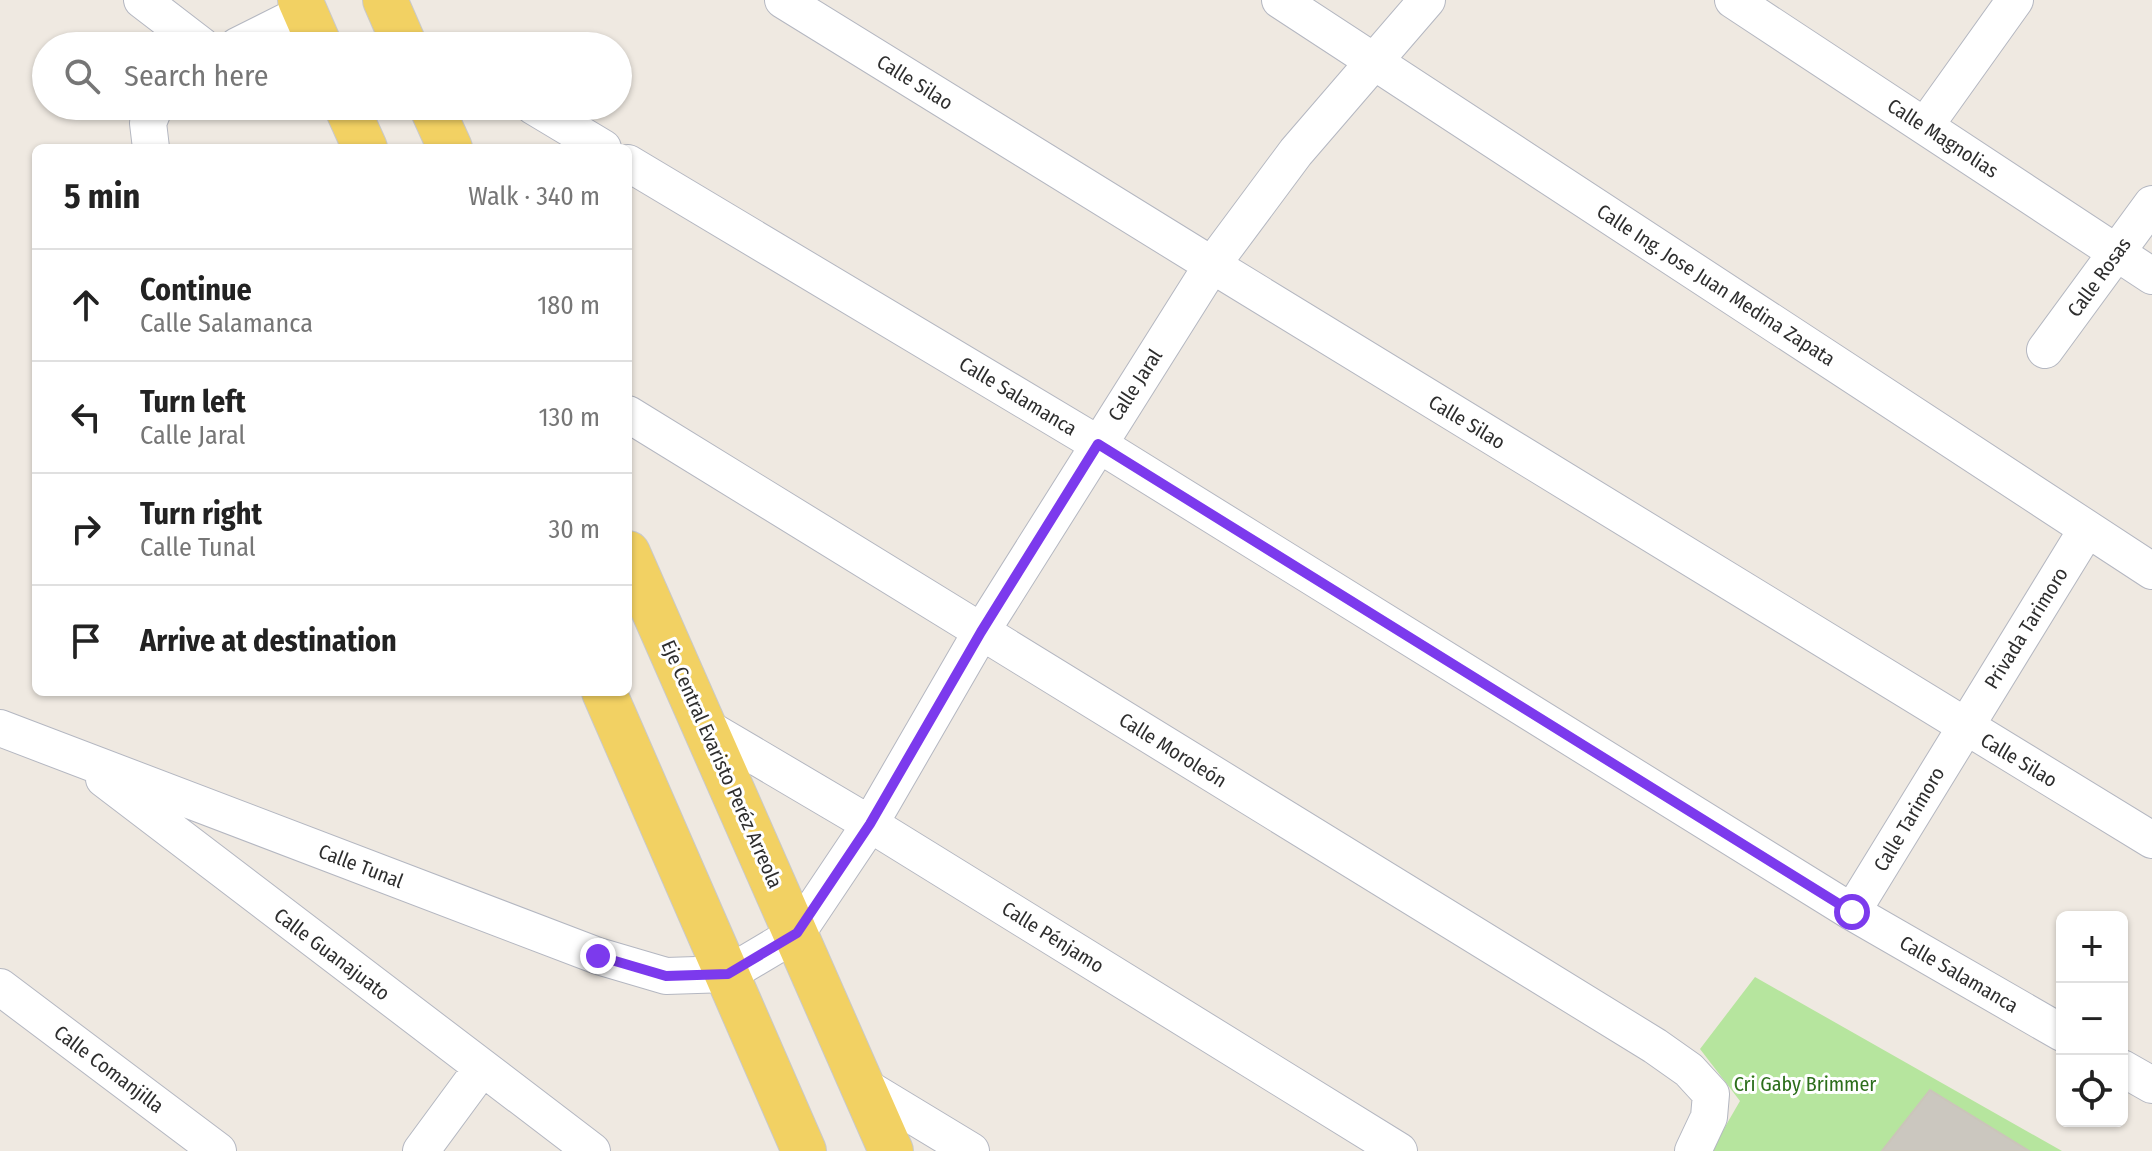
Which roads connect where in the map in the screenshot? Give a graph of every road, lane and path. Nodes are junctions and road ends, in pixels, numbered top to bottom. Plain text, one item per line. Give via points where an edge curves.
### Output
1 (142, 0) edge
2 (783, 0) edge
3 (1280, 0) edge
4 (1427, 0) edge
5 (1733, 0) edge
6 (2015, 0) edge
7 (308, 19) edge
8 (184, 32) edge
9 (274, 32) edge
10 (1373, 60) junction
11 (149, 120) edge
12 (352, 120) edge
13 (437, 120) edge
14 (556, 120) edge
15 (1925, 126) junction
16 (151, 144) edge
17 (363, 144) edge
18 (448, 144) edge
19 (596, 144) edge
20 (632, 165) edge
21 (2152, 204) edge
22 (2117, 251) junction
23 (1212, 265) junction
24 (2152, 276) edge
25 (2045, 350) dead end
26 (632, 416) edge
27 (1098, 444) junction
28 (2087, 529) junction
29 (632, 562) edge
30 (2152, 571) edge
31 (981, 632) junction
32 (606, 696) edge
33 (704, 726) junction
34 (1965, 727) junction
35 (0, 728) edge
36 (73, 755) junction
37 (870, 824) junction
38 (2152, 840) edge
39 (1852, 912) junction
40 (797, 933) junction
41 (728, 974) junction
42 (0, 987) edge
43 (2056, 1030) edge
44 (482, 1068) junction
45 (2128, 1071) edge
46 (862, 1085) junction
47 (2152, 1085) edge
48 (218, 1151) edge
49 (421, 1151) edge
50 (592, 1151) edge
51 (804, 1151) edge
52 (891, 1151) edge
53 (971, 1151) edge
54 (1399, 1151) edge
55 (1693, 1151) edge

1 - 8 street
2 - 23 street, Calle Silao
3 - 10 street, Calle Ing. Jose Juan Medina Zapata
4 - 10 street, Calle Jaral
5 - 15 street, Calle Magnolias
6 - 15 street
7 - 9 street
10 - 23 street, Calle Jaral
10 - 28 street, Calle Ing. Jose Juan Medina Zapata
11 - 16 street
12 - 17 main road
13 - 18 main road
14 - 19 street
15 - 22 street, Calle Magnolias
20 - 27 street, Calle Salamanca
21 - 22 street, Calle Rosas
22 - 24 street, Calle Magnolias
22 - 25 street, Calle Rosas
23 - 27 street, Calle Jaral
23 - 34 street, Calle Silao
26 - 31 street, Calle Moroleón
27 - 31 street, Calle Jaral
27 - 39 street, Calle Salamanca
28 - 30 street, Calle Ing. Jose Juan Medina Zapata
28 - 34 street, Privada Tarimoro
29 - 33 main road, Eje Central Evaristo Peréz Arreola
31 - 37 street, Calle Jaral
31 - 55 street, Calle Moroleón via 1689,1070 1711,1094 1709,1117
32 - 41 main road
33 - 37 street, Calle Pénjamo
33 - 40 main road, Eje Central Evaristo Peréz Arreola
34 - 38 street, Calle Silao
34 - 39 street, Calle Tarimoro
35 - 36 street, Calle Tunal
36 - 41 street, Calle Tunal via 598,956 666,976
36 - 44 street, Calle Guanajuato
37 - 40 street, Calle Jaral
37 - 54 street, Calle Pénjamo
39 - 43 street, Calle Salamanca
40 - 41 street, Calle Jaral
40 - 46 main road, Eje Central Evaristo Peréz Arreola
41 - 51 main road
42 - 48 street, Calle Comanjilla
44 - 49 street
44 - 50 street, Calle Guanajuato
45 - 47 street
46 - 52 main road, Eje Central Evaristo Peréz Arreola
46 - 53 street

